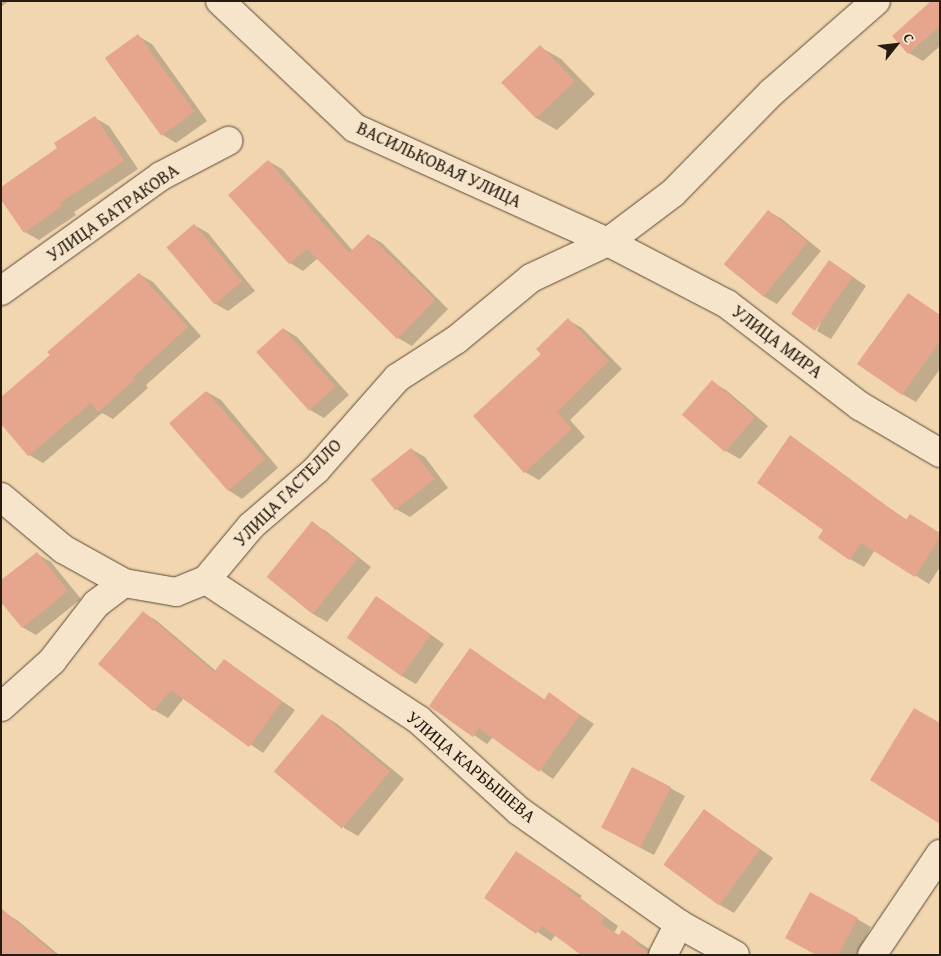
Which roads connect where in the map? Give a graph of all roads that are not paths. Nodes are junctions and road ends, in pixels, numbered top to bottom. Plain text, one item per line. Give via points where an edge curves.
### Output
1 (220, 1) edge
2 (876, 1) edge
3 (228, 141) dead end
4 (608, 242) junction
5 (1, 291) edge
6 (940, 453) edge
7 (1, 497) edge
8 (206, 580) junction
9 (124, 583) junction
10 (1, 707) edge
11 (940, 854) edge
12 (679, 924) junction
13 (663, 955) edge
14 (735, 955) edge
15 (872, 955) edge

1 - 4 street, ВАСИЛЬКОВАЯ УЛИЦА via 355,128
2 - 4 street, УЛИЦА ГАСТЕЛЛО via 772,92 674,193
3 - 5 street, УЛИЦА БАТРАКОВА via 162,176
4 - 6 street, УЛИЦА МИРА via 727,304 860,406
4 - 8 street, УЛИЦА ГАСТЕЛЛО via 531,278 456,340 397,378 316,470 251,526
7 - 9 street, УЛИЦА ГАСТЕЛЛО via 63,550
8 - 9 street, УЛИЦА ГАСТЕЛЛО via 176,592
8 - 12 street, УЛИЦА КАРБЫШЕВА via 419,720 519,811
9 - 10 street via 96,604 52,661
11 - 15 street
12 - 13 street
12 - 14 street, УЛИЦА КАРБЫШЕВА

